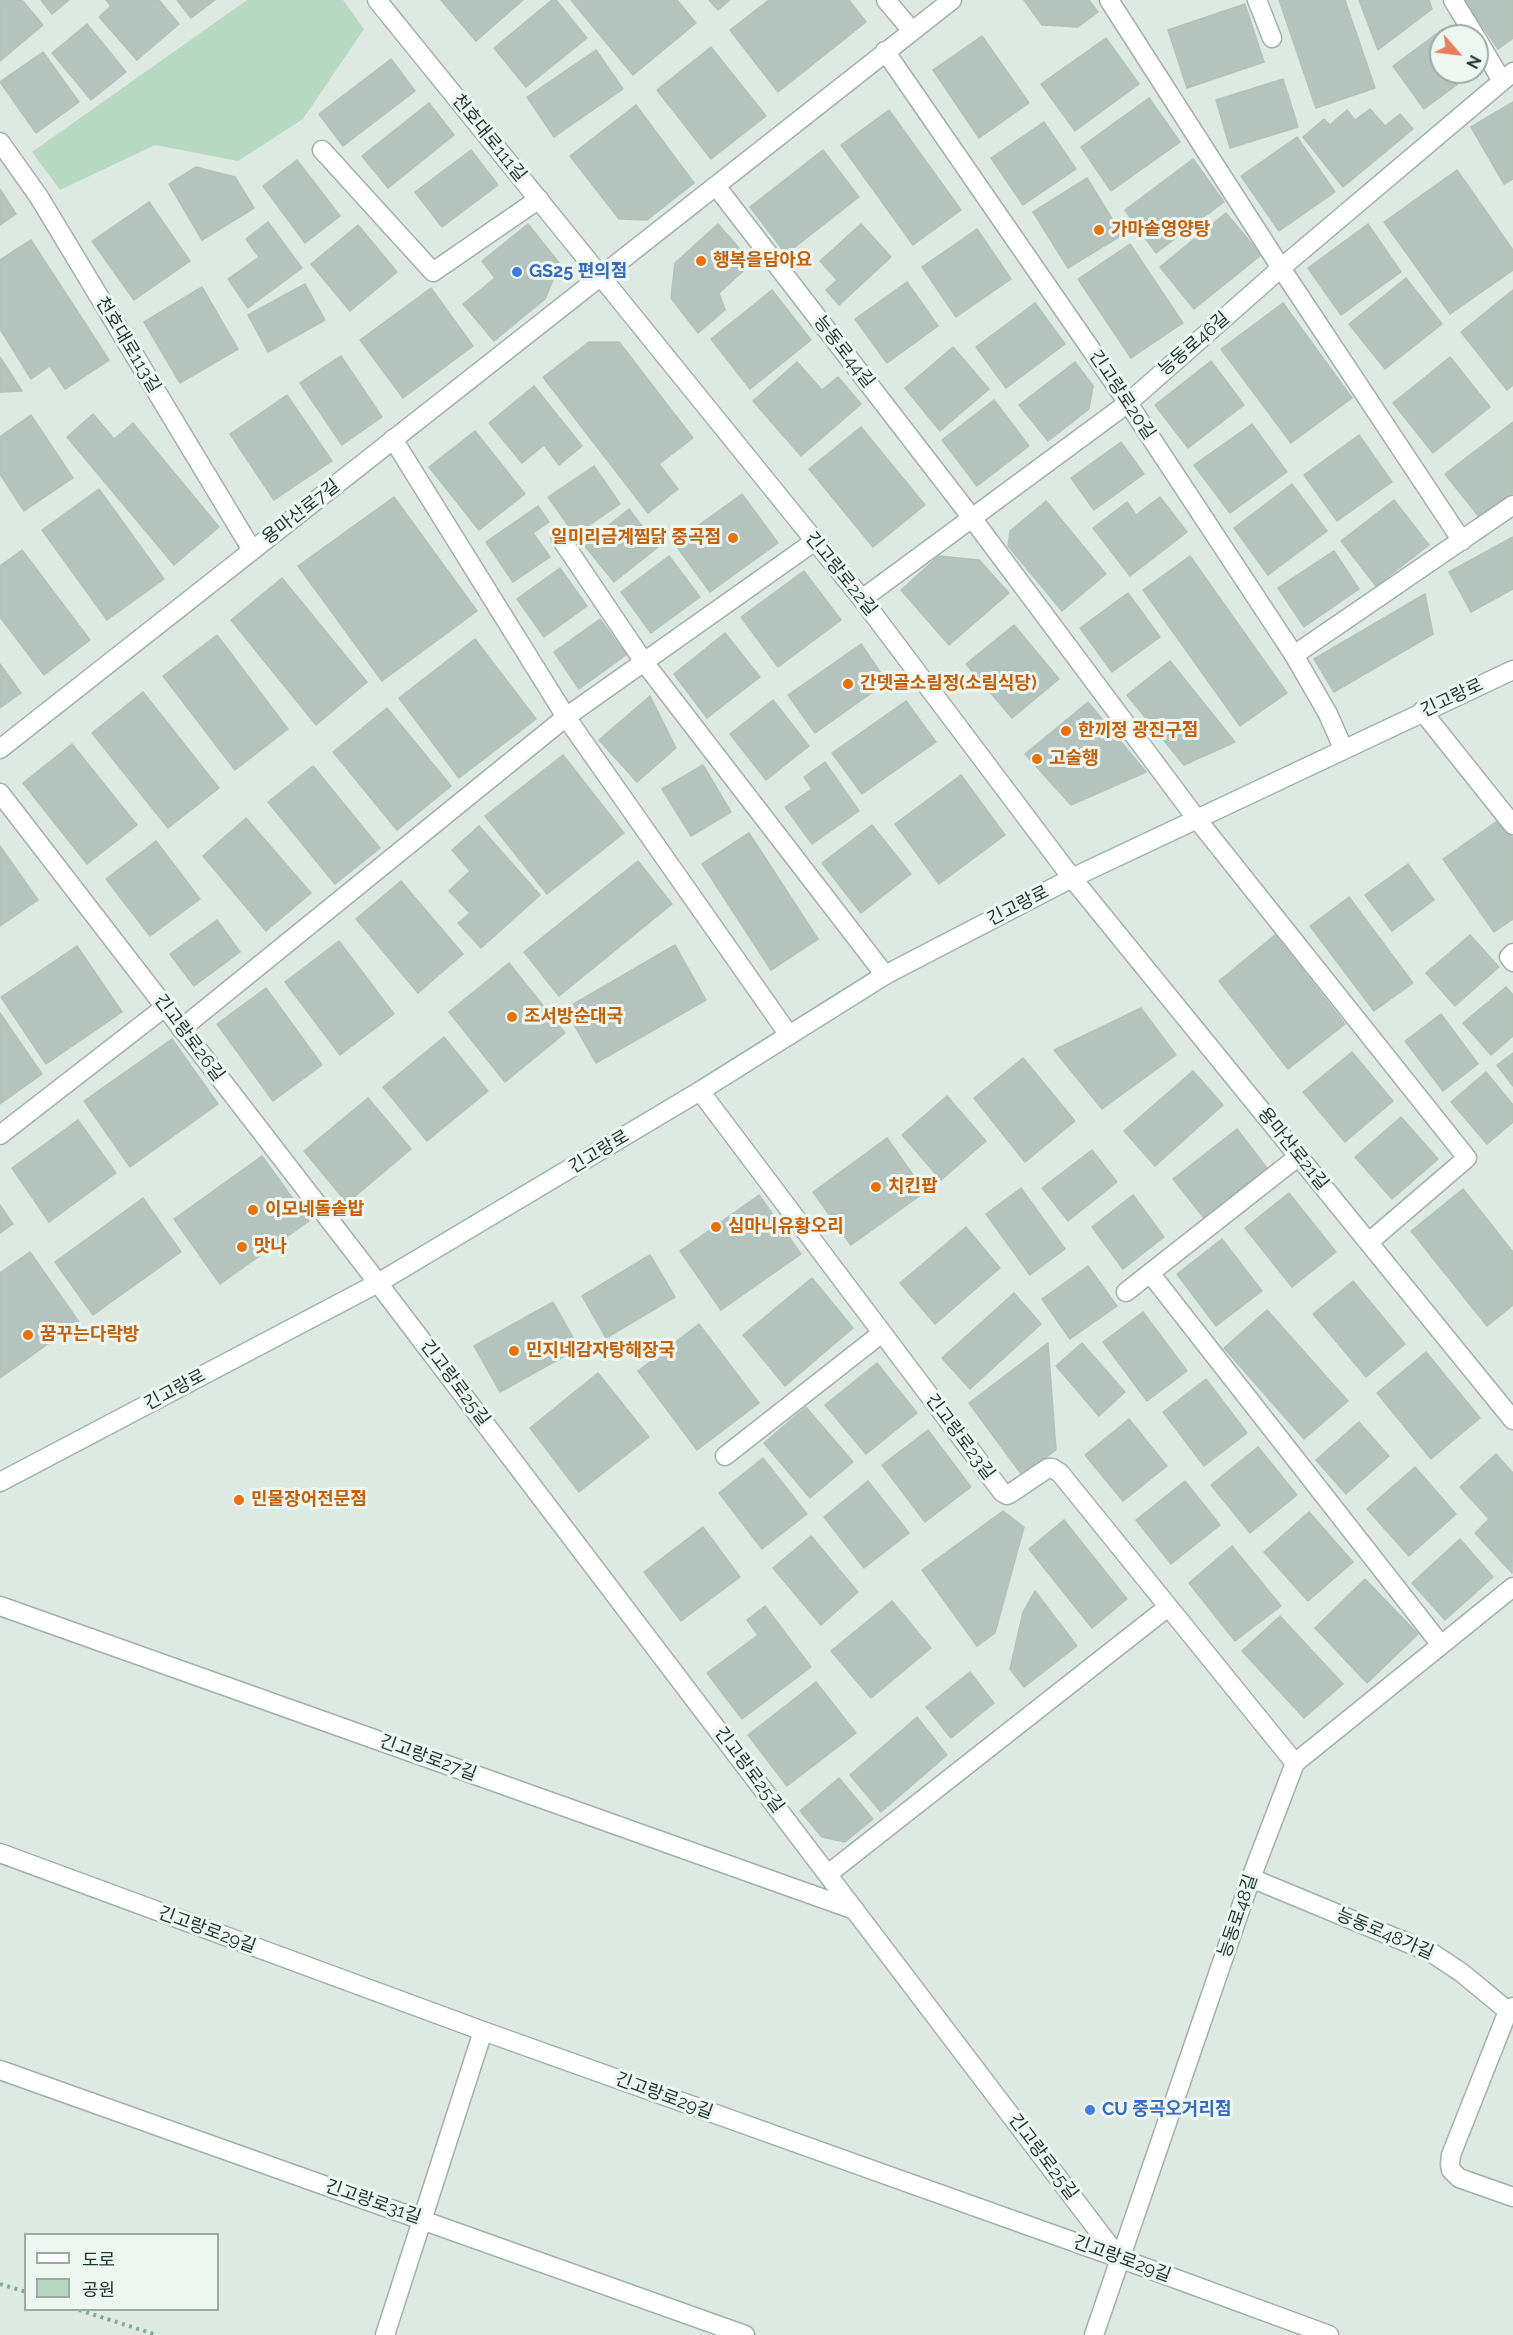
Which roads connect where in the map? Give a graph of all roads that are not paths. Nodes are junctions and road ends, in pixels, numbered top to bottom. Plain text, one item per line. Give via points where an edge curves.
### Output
1 (377, 0) edge
2 (886, 0) edge
3 (952, 0) edge
4 (1109, 0) edge
5 (1257, 0) edge
6 (1453, 0) edge
7 (1468, 24) edge
8 (912, 31) junction
9 (1272, 38) dead end
10 (885, 51) junction
11 (1489, 54) edge
12 (1507, 76) edge
13 (0, 142) edge
14 (322, 150) dead end
15 (717, 186) junction
16 (539, 199) junction
17 (1281, 268) junction
18 (602, 276) junction
19 (1128, 403) junction
20 (393, 439) junction
21 (1513, 505) edge
22 (972, 518) junction
23 (561, 539) dead end
24 (815, 541) junction
25 (1462, 541) junction
26 (252, 550) junction
27 (862, 599) junction
28 (1294, 655) junction
29 (644, 662) junction
30 (1513, 670) edge
31 (1422, 711) junction
32 (566, 717) junction
33 (1343, 748) junction
34 (0, 749) edge
35 (0, 793) edge
36 (1196, 818) junction
37 (1513, 825) edge
38 (1072, 878) junction
39 (1513, 953) edge
40 (1513, 962) edge
41 (885, 975) junction
42 (165, 1007) junction
43 (181, 1029) junction
44 (789, 1035) junction
45 (700, 1091) junction
46 (0, 1135) edge
47 (1299, 1156) junction
48 (1369, 1242) junction
49 (1150, 1273) junction
50 (378, 1283) junction
51 (1126, 1292) dead end
52 (882, 1333) junction
53 (1513, 1420) edge
54 (726, 1456) dead end
55 (0, 1482) edge
56 (1513, 1587) edge
57 (0, 1606) edge
58 (1168, 1607) junction
59 (1442, 1645) junction
60 (1295, 1763) junction
61 (0, 1853) edge
62 (828, 1874) junction
63 (1251, 1878) junction
64 (855, 1910) junction
65 (1510, 2009) edge
66 (483, 2031) junction
67 (0, 2070) edge
68 (1513, 2197) edge
69 (423, 2220) junction
70 (1119, 2258) junction
71 (385, 2335) edge
72 (745, 2335) edge
73 (1094, 2335) edge
74 (1329, 2335) edge

1 - 16 street, 천호대로111길
2 - 8 street
3 - 8 street
4 - 17 street
5 - 9 street
6 - 7 street
8 - 10 street
10 - 15 street
10 - 19 street, 긴고랑로20길
11 - 12 street
12 - 17 street, 능동로46길
13 - 26 street, 천호대로113길 via 39,197
14 - 16 street via 433,272
15 - 18 street
15 - 22 street, 능동로44길
16 - 18 street, 천호대로111길
17 - 19 street, 능동로46길
17 - 25 street
18 - 20 street, 용마산로7길
18 - 24 street, 긴고랑로22길
19 - 22 street, 능동로46길
19 - 28 street, 긴고랑로20길
20 - 26 street, 용마산로7길
20 - 32 street
21 - 25 street
22 - 27 street, 능동로46길
22 - 36 street
23 - 29 street
24 - 27 street, 긴고랑로22길
24 - 29 street
25 - 28 street
26 - 34 street, 용마산로7길
27 - 38 street, 긴고랑로22길
28 - 33 street, 긴고랑로20길
29 - 32 street
29 - 41 street
30 - 31 street, 긴고랑로
31 - 33 street, 긴고랑로
31 - 37 street
32 - 43 street
32 - 44 street
33 - 36 street, 긴고랑로
35 - 42 street, 긴고랑로26길
36 - 38 street, 긴고랑로
36 - 48 street via 1467,1158
38 - 41 street, 긴고랑로
38 - 47 street, 용마산로21길
39 - 40 street via 1509,957
41 - 44 street, 긴고랑로
42 - 43 street, 긴고랑로26길
42 - 46 street
43 - 50 street, 긴고랑로26길
44 - 45 street, 긴고랑로
45 - 50 street, 긴고랑로
45 - 52 street, 긴고랑로23길
47 - 48 street, 용마산로21길
47 - 49 street
48 - 53 street, 용마산로21길
49 - 51 street
49 - 59 street
50 - 55 street, 긴고랑로
50 - 62 street, 긴고랑로25길
52 - 54 street
52 - 58 street, 긴고랑로23길 via 1002,1492 1009,1494 1042,1470 1056,1469
56 - 59 street
57 - 64 street, 긴고랑로27길
58 - 60 street, 긴고랑로23길
58 - 62 street
59 - 60 street
60 - 63 street, 능동로48길
61 - 66 street, 긴고랑로29길
62 - 64 street, 긴고랑로25길
63 - 65 street, 능동로48가길 via 1432,1953
63 - 70 street, 능동로48길
64 - 70 street, 긴고랑로25길
65 - 68 street, 능동로48가길 via 1450,2164 1460,2178
66 - 69 street
66 - 70 street, 긴고랑로29길
67 - 69 street, 긴고랑로31길
69 - 71 street
69 - 72 street, 긴고랑로31길
70 - 73 street, 능동로48길
70 - 74 street, 긴고랑로29길

